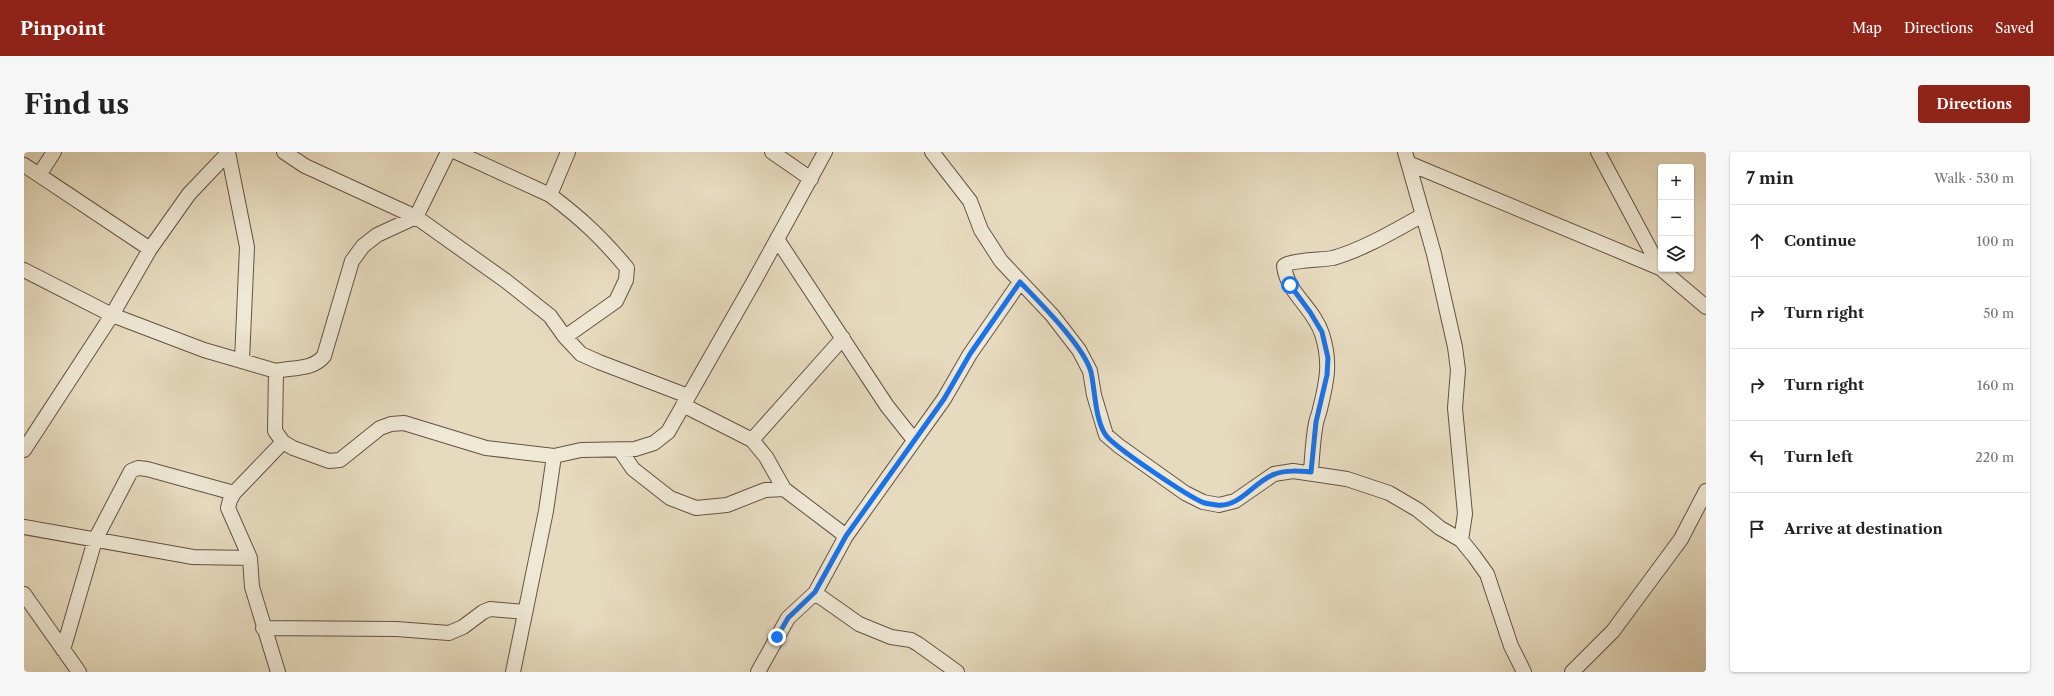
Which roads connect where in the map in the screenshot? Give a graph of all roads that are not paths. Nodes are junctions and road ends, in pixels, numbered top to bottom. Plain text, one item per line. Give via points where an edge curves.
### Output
1 (54, 152) edge
2 (228, 152) edge
3 (284, 152) edge
4 (448, 152) edge
5 (456, 152) edge
6 (568, 152) edge
7 (772, 152) edge
8 (825, 152) edge
9 (932, 152) edge
10 (1598, 152) edge
11 (1407, 157) edge
12 (24, 165) edge
13 (39, 175) junction
14 (811, 179) junction
15 (550, 195) junction
16 (1423, 215) junction
17 (416, 217) junction
18 (777, 239) junction
19 (150, 250) junction
20 (1658, 264) edge
21 (1658, 267) edge
22 (24, 270) edge
23 (1665, 272) edge
24 (1020, 282) junction
25 (1706, 307) edge
26 (112, 315) junction
27 (565, 337) junction
28 (844, 338) junction
29 (242, 360) junction
30 (276, 371) junction
31 (686, 400) junction
32 (752, 440) junction
33 (914, 440) junction
34 (283, 442) junction
35 (24, 450) edge
36 (620, 450) junction
37 (554, 456) junction
38 (1311, 472) junction
39 (784, 489) junction
40 (1706, 491) edge
41 (234, 493) junction
42 (1702, 509) edge
43 (24, 527) edge
44 (846, 536) junction
45 (95, 540) junction
46 (1461, 540) junction
47 (250, 558) junction
48 (815, 592) junction
49 (25, 597) edge
50 (524, 612) junction
51 (263, 628) junction
52 (64, 650) junction
53 (79, 672) edge
54 (278, 672) edge
55 (513, 672) edge
56 (758, 672) edge
57 (957, 672) edge
58 (1524, 672) edge
59 (1572, 672) edge

1 - 13 street
2 - 19 street via 189,194
2 - 29 street via 247,246
3 - 17 street via 305,166
4 - 17 street
5 - 15 street
6 - 15 street
7 - 14 street
8 - 14 street
9 - 24 street via 970,201 981,230 1000,261
10 - 20 street
11 - 16 street
11 - 21 street
12 - 13 street
13 - 19 street
14 - 18 street
15 - 27 street via 605,241 627,268 626,280 616,301
16 - 38 street via 1382,238 1333,257 1308,262 1291,262 1284,266 1290,285 1322,332 1328,358 1316,422
16 - 46 street via 1455,346 1458,370 1455,408 1465,514
17 - 27 street via 506,281 550,316
17 - 30 street via 377,235 363,246 352,261 324,356 312,366
18 - 28 street
18 - 31 street
19 - 26 street
22 - 26 street
23 - 25 street
24 - 33 street via 970,354 944,399
24 - 38 street via 1052,315 1079,350 1090,371 1106,435 1186,493 1203,502 1219,505 1235,501 1274,474 1293,470
26 - 29 street via 204,350
26 - 35 street
27 - 31 street via 581,354
28 - 32 street
28 - 33 street via 887,406
29 - 30 street
30 - 34 street via 275,431
31 - 32 street
31 - 36 street via 668,432 654,443 635,449
32 - 39 street via 766,457
33 - 44 street
34 - 37 street via 329,461 340,460 380,428 404,423 486,448
34 - 41 street
36 - 37 street via 581,450
36 - 39 street via 633,468 670,498 696,508 727,505 765,490
37 - 50 street via 546,511
38 - 46 street via 1347,479 1389,493
39 - 44 street
40 - 42 street
41 - 45 street via 138,468 131,472
41 - 47 street via 228,508
42 - 59 street via 1613,631
43 - 45 street
44 - 48 street
45 - 47 street via 193,557
45 - 52 street
46 - 58 street via 1487,574 1511,646
47 - 51 street via 252,587
48 - 56 street via 788,618
48 - 57 street via 859,624 891,637 911,640
49 - 52 street
50 - 51 street via 490,610 483,612 463,627 449,632
50 - 55 street
51 - 54 street
52 - 53 street

